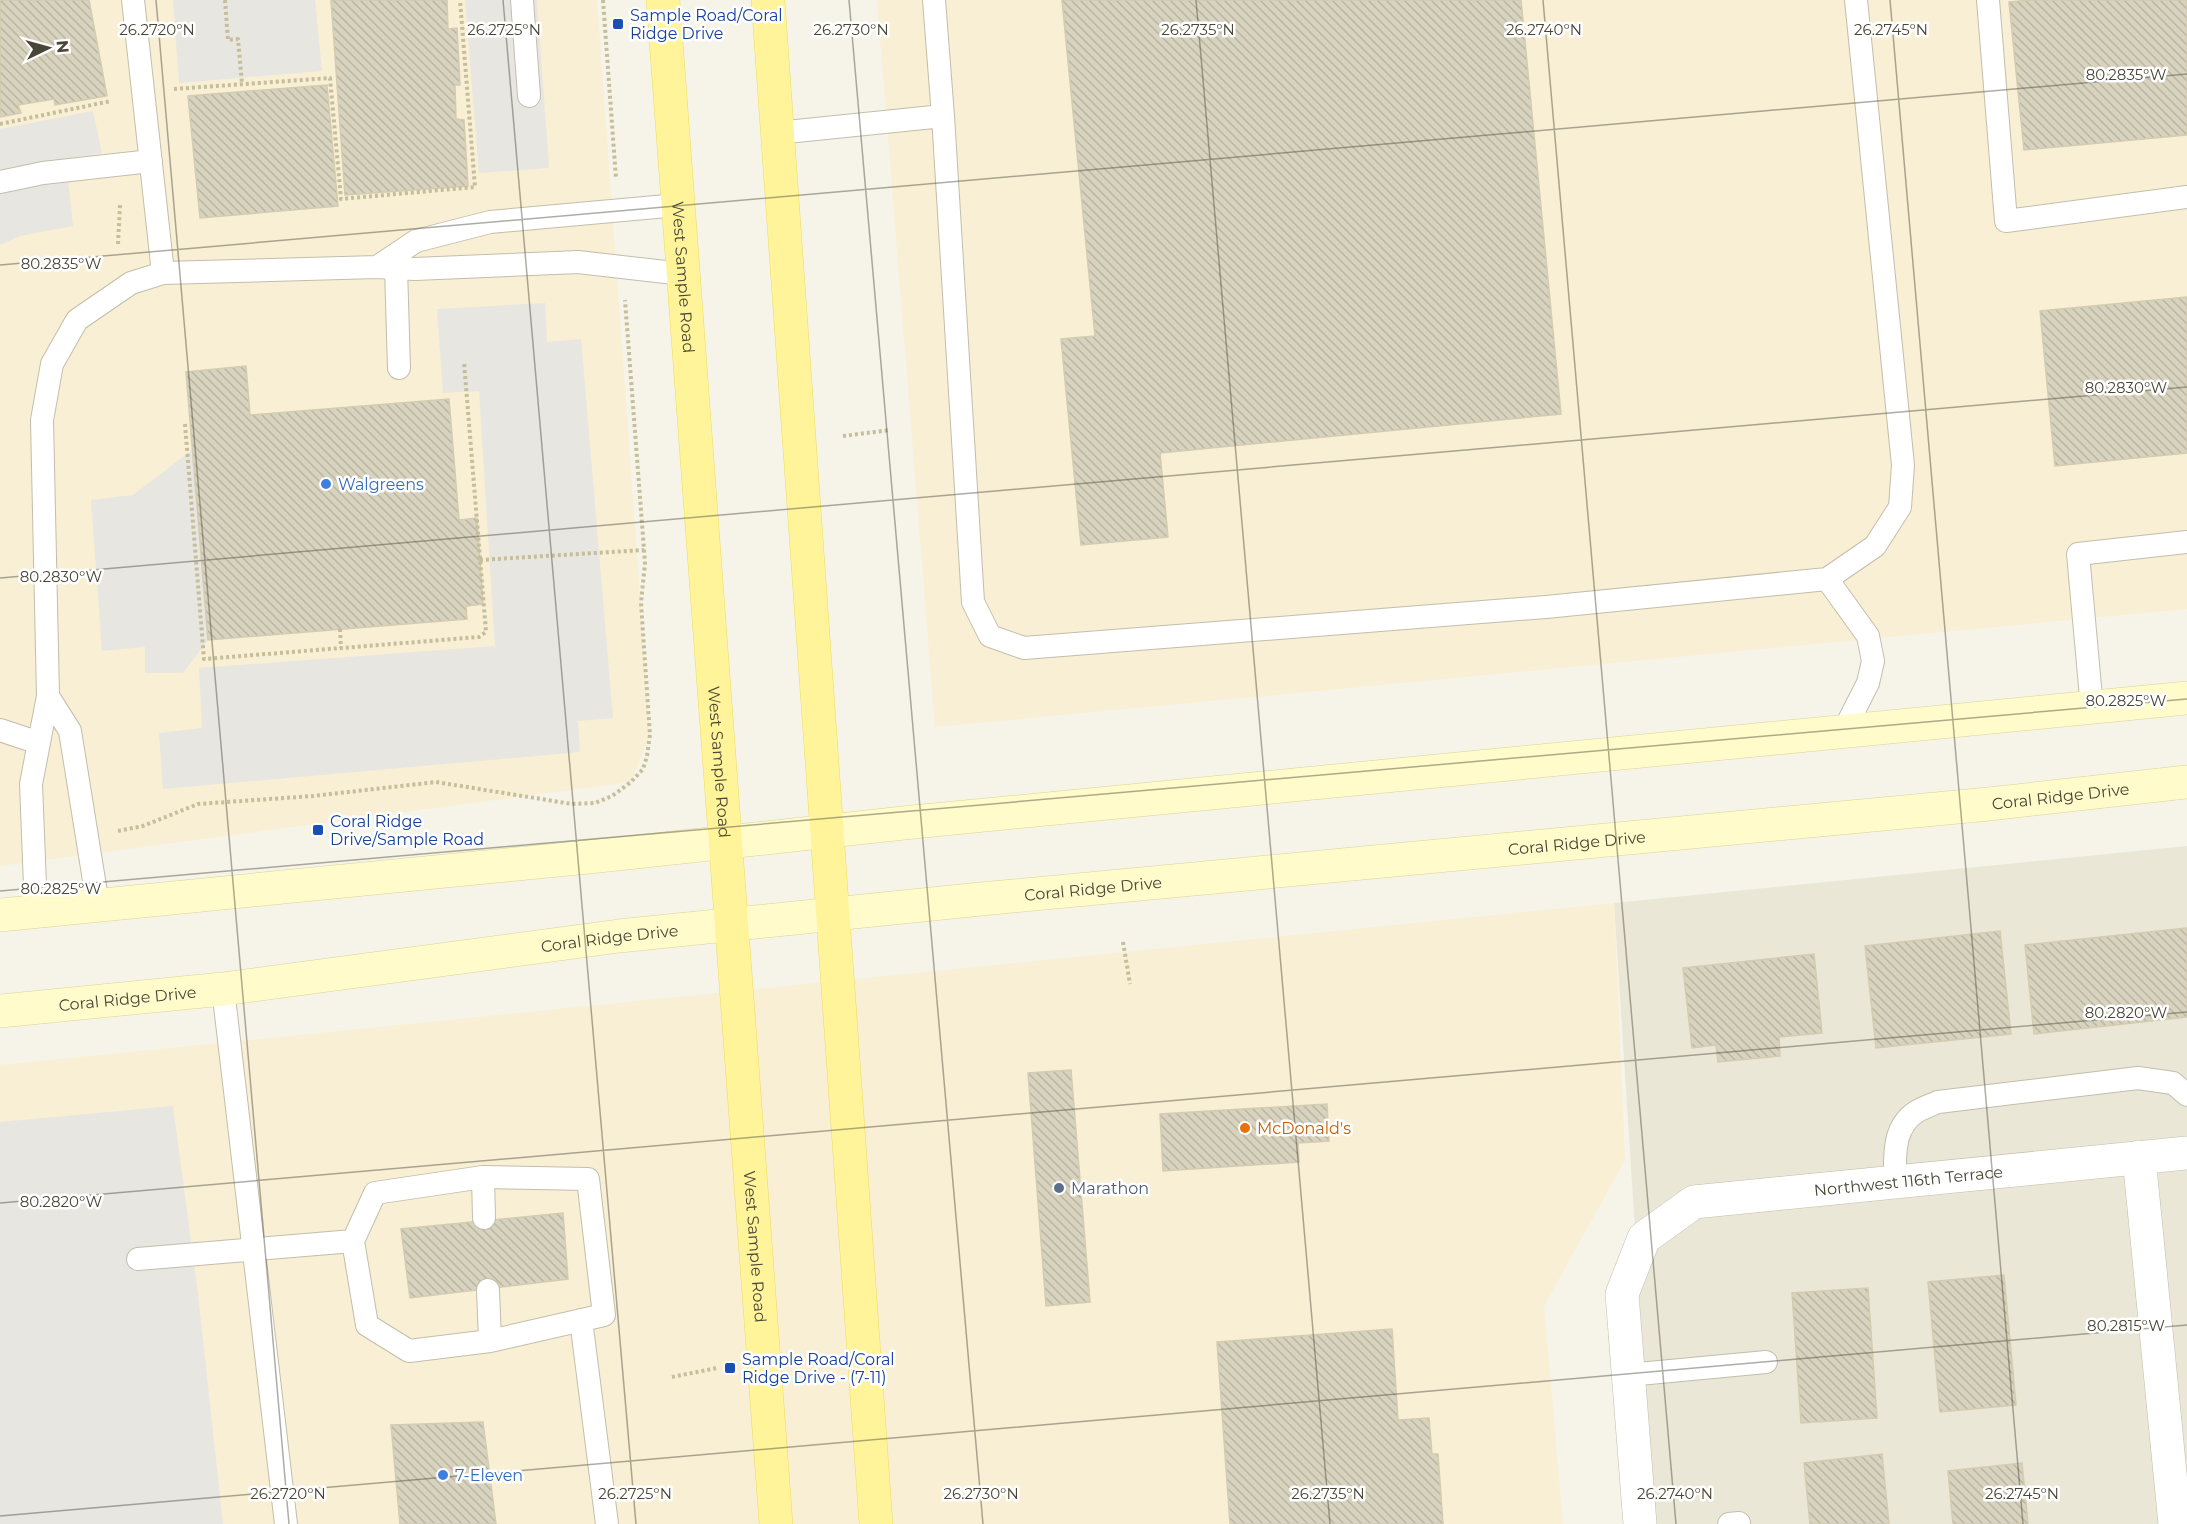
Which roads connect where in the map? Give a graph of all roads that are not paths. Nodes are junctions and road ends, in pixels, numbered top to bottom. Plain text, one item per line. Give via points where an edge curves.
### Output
1 (133, 0) edge
2 (522, 0) edge
3 (663, 0) edge
4 (768, 0) edge
5 (934, 0) edge
6 (1856, 0) edge
7 (1988, 0) edge
8 (529, 96) dead end
9 (943, 117) junction
10 (777, 134) junction
11 (151, 161) junction
12 (0, 182) edge
13 (2187, 197) edge
14 (678, 205) junction
15 (386, 267) junction
16 (163, 273) junction
17 (683, 274) junction
18 (399, 368) dead end
19 (2187, 542) edge
20 (1827, 579) junction
21 (48, 696) junction
22 (2187, 698) edge
23 (2092, 708) junction
24 (0, 730) edge
25 (1843, 732) junction
26 (39, 743) junction
27 (2187, 782) edge
28 (827, 831) junction
29 (725, 842) junction
30 (98, 905) junction
31 (36, 911) junction
32 (832, 914) junction
33 (0, 915) edge
34 (732, 925) junction
35 (223, 989) junction
36 (0, 1011) edge
37 (2187, 1095) edge
38 (2187, 1153) edge
39 (2139, 1157) junction
40 (483, 1177) junction
41 (1895, 1182) junction
42 (484, 1218) dead end
43 (353, 1241) junction
44 (255, 1250) junction
45 (138, 1259) dead end
46 (488, 1290) dead end
47 (581, 1320) junction
48 (490, 1341) junction
49 (1766, 1362) dead end
50 (1628, 1375) junction
51 (286, 1524) edge
52 (607, 1524) edge
53 (776, 1524) edge
54 (876, 1524) edge
55 (1640, 1524) edge
56 (2175, 1524) edge

1 - 11 lane
2 - 8 lane
3 - 14 main road, West Sample Road
4 - 10 main road
5 - 9 lane
6 - 20 lane via 1904,465 1900,507 1875,546
7 - 13 lane via 2006,221
9 - 10 lane
9 - 20 lane via 973,602 990,636 1024,648 1546,607
10 - 28 main road
11 - 12 lane
11 - 16 lane
14 - 15 lane via 490,222 416,241
14 - 17 main road, West Sample Road
15 - 16 lane
15 - 17 lane via 578,262
15 - 18 lane
16 - 21 lane via 131,283 77,320 52,364 42,420
17 - 29 main road, West Sample Road
19 - 23 lane via 2078,554
20 - 25 lane via 1868,636 1873,661 1868,683
21 - 26 lane
21 - 30 lane via 70,731
22 - 23 main road
23 - 25 main road
24 - 26 lane
25 - 28 main road
26 - 31 lane via 31,784
27 - 32 main road, Coral Ridge Drive
28 - 29 main road
28 - 32 main road
29 - 30 main road
29 - 34 main road, West Sample Road
30 - 31 main road
31 - 33 main road
32 - 34 main road, Coral Ridge Drive
32 - 54 main road
34 - 35 main road, Coral Ridge Drive via 619,936
34 - 53 main road, West Sample Road
35 - 36 main road, Coral Ridge Drive
35 - 44 lane
37 - 41 lane via 2173,1083 2138,1078 1938,1102 1915,1112 1901,1128 1895,1142
38 - 39 street, Northwest 116th Terrace
39 - 41 street, Northwest 116th Terrace
39 - 56 street
40 - 42 lane
40 - 43 lane via 375,1193
40 - 47 lane via 588,1179 604,1315
41 - 50 street, Northwest 116th Terrace via 1694,1202 1644,1238 1622,1294
43 - 44 lane
43 - 48 lane via 368,1325 409,1351
44 - 45 lane
44 - 51 lane
46 - 48 lane
47 - 48 lane
47 - 52 lane
49 - 50 lane
50 - 55 street

